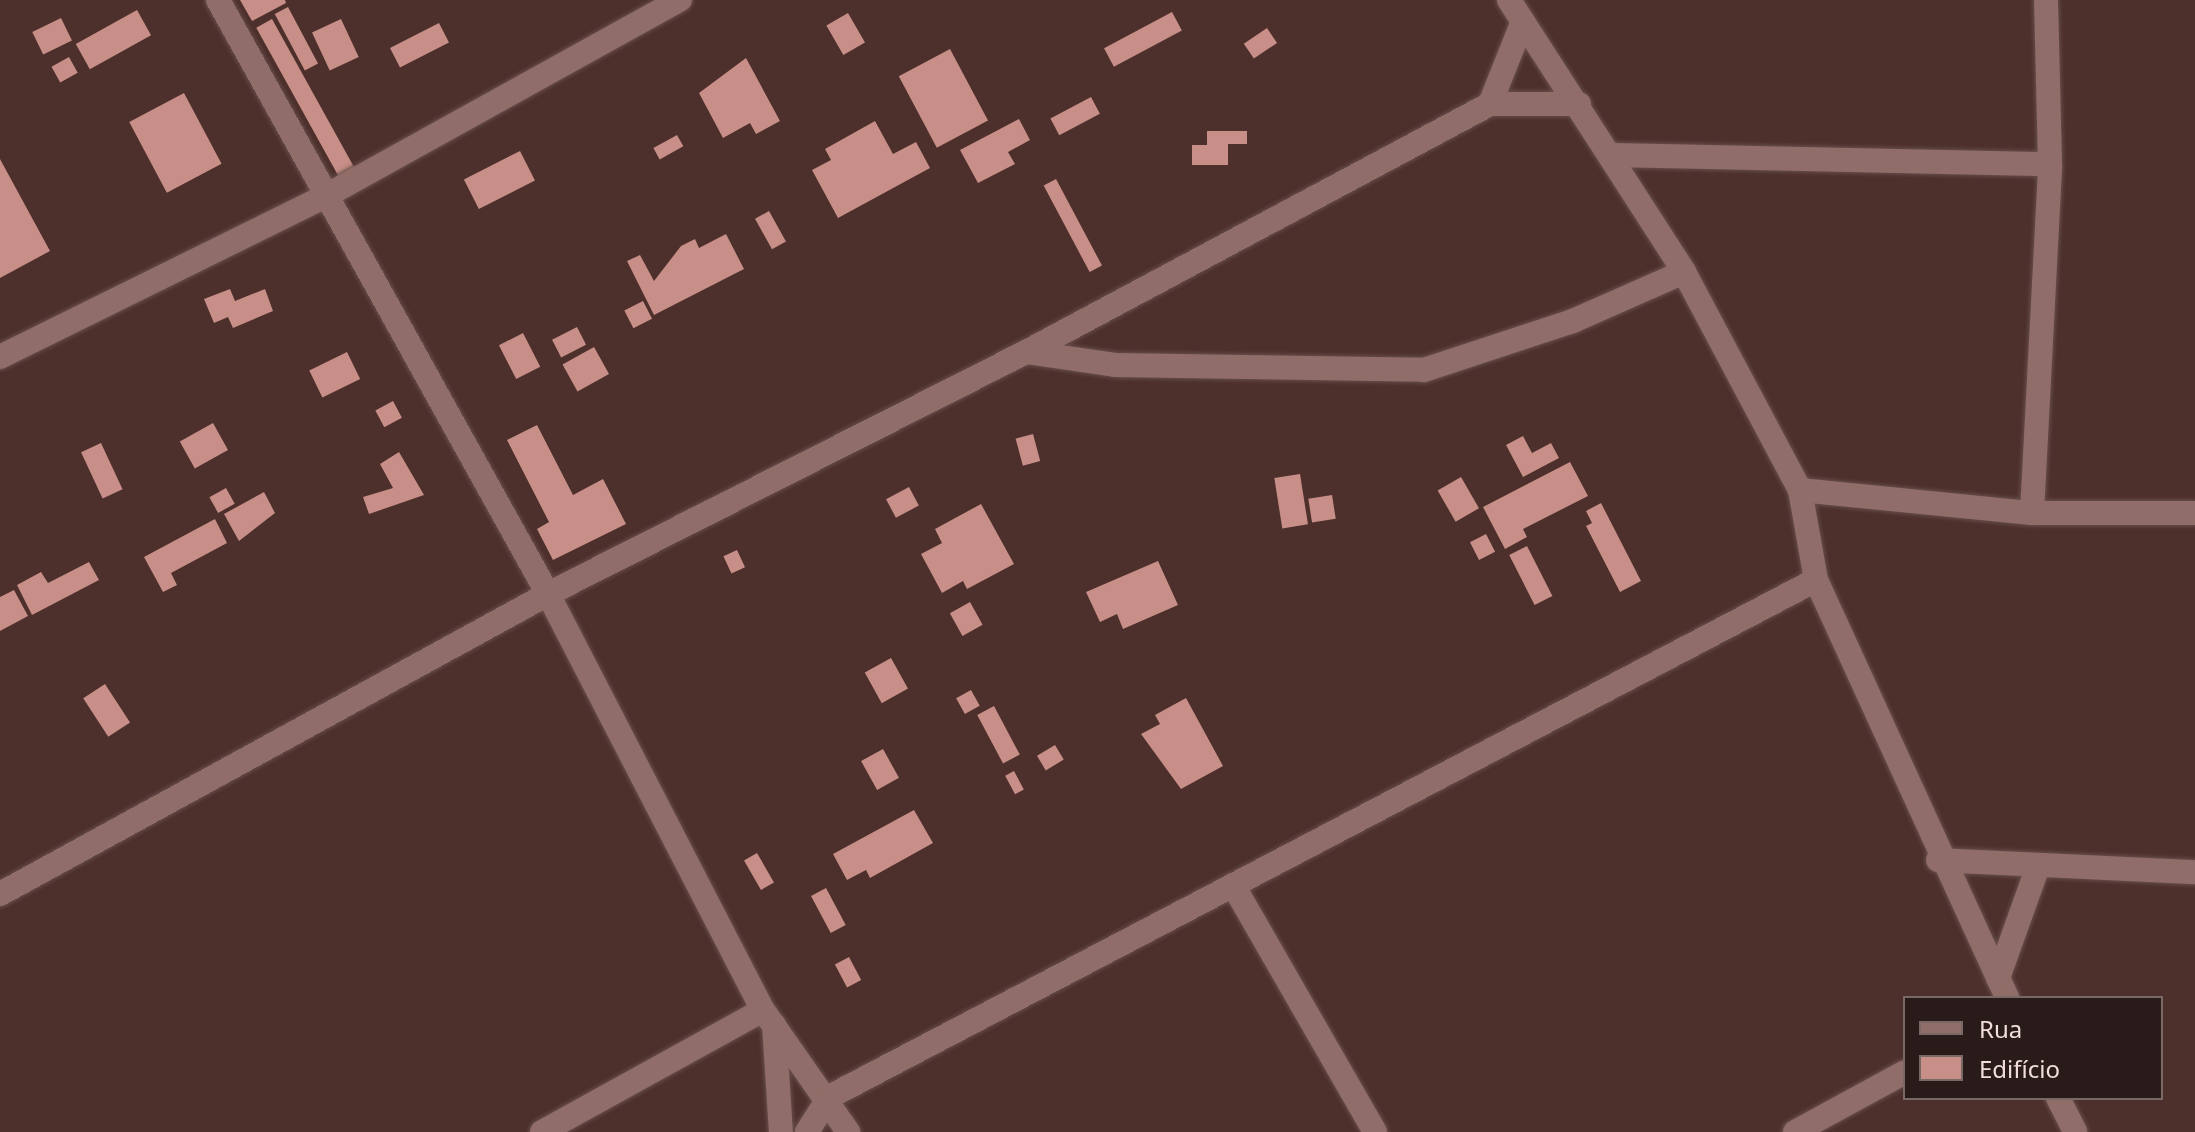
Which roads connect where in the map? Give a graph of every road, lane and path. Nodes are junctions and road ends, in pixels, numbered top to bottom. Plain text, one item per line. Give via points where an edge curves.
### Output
1 (218, 0) edge
2 (680, 0) edge
3 (1509, 0) edge
4 (2046, 0) edge
5 (1523, 21) junction
6 (1490, 104) junction
7 (1579, 104) junction
8 (1614, 155) junction
9 (2050, 164) junction
10 (324, 197) junction
11 (1684, 272) junction
12 (1026, 352) junction
13 (0, 357) edge
14 (1800, 490) junction
15 (2032, 513) junction
16 (2195, 513) edge
17 (1816, 580) junction
18 (548, 594) junction
19 (1938, 860) junction
20 (2038, 866) junction
21 (2195, 872) edge
22 (1233, 885) junction
23 (0, 894) edge
24 (2002, 988) edge
25 (768, 1018) junction
26 (1903, 1073) edge
27 (829, 1097) junction
28 (2059, 1100) edge
29 (542, 1132) edge
30 (781, 1132) edge
31 (807, 1132) edge
32 (848, 1132) edge
33 (1375, 1132) edge
34 (1795, 1132) edge
35 (2075, 1132) edge

1 - 10 street
2 - 10 street
3 - 5 street
4 - 9 street
5 - 6 street
5 - 7 street
6 - 7 street
6 - 12 street
7 - 8 street
8 - 9 street
8 - 11 street
9 - 15 street
10 - 13 street
10 - 18 street
11 - 12 street via 1573,321 1424,370 1115,365
11 - 14 street
12 - 18 street
14 - 15 street
14 - 17 street
15 - 16 street
17 - 19 street
17 - 22 street
18 - 23 street
18 - 25 street
19 - 20 street
19 - 24 street
20 - 21 street
20 - 24 street
22 - 27 street
22 - 33 street
25 - 27 street
25 - 29 street
25 - 30 street
26 - 34 street
27 - 31 street
27 - 32 street
28 - 35 street

